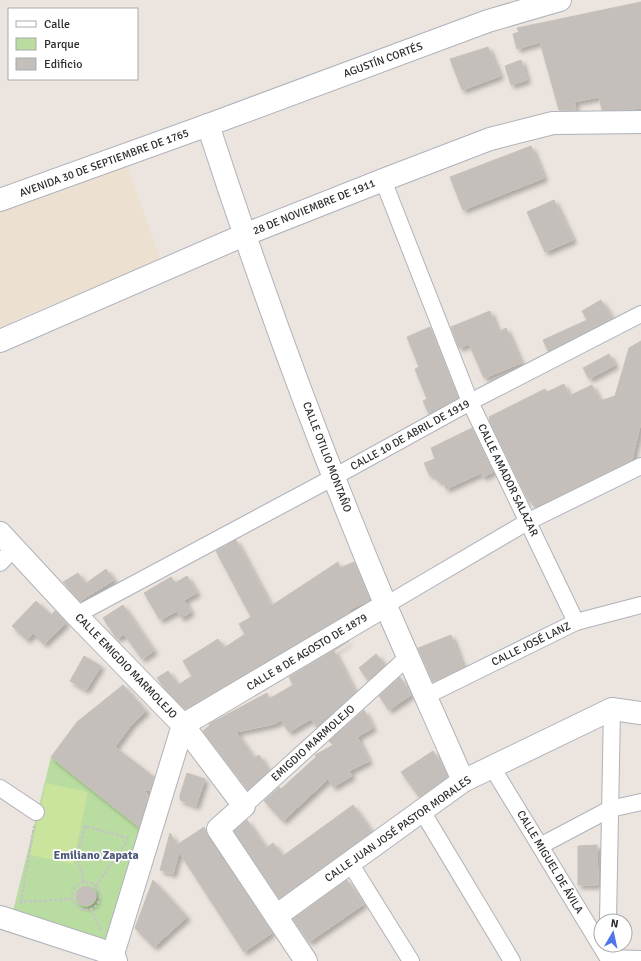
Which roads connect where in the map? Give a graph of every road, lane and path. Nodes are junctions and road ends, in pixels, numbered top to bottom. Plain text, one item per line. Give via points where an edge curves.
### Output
1 (560, 0) edge
2 (641, 122) edge
3 (208, 125) junction
4 (383, 180) junction
5 (0, 200) edge
6 (244, 235) junction
7 (641, 314) edge
8 (0, 341) edge
9 (470, 402) junction
10 (641, 466) edge
11 (334, 477) junction
12 (527, 522) junction
13 (5, 548) edge
14 (386, 605) junction
15 (641, 605) edge
16 (76, 615) junction
17 (576, 622) junction
18 (408, 657) junction
19 (426, 696) junction
20 (612, 709) junction
21 (641, 713) edge
22 (183, 725) junction
23 (492, 767) junction
24 (463, 781) junction
25 (0, 788) edge
26 (641, 802) edge
27 (244, 806) junction
28 (610, 809) junction
29 (422, 811) junction
30 (36, 812) joint
31 (139, 840) junction
32 (540, 846) junction
33 (350, 863) junction
34 (84, 882) junction
35 (96, 886) junction
36 (72, 899) junction
37 (11, 913) edge
38 (608, 913) edge
39 (276, 916) junction
40 (608, 954) edge
41 (114, 958) edge
42 (641, 959) edge
43 (306, 961) edge
44 (411, 961) edge
45 (512, 961) edge

1 - 3 street, AGUSTÍN CORTÉS via 488,21
2 - 4 street, 28 DE NOVIEMBRE DE 1911 via 553,123 490,139
3 - 5 street, AVENIDA 30 DE SEPTIEMBRE DE 1765
3 - 6 street, CALLE OTILIO MONTAÑO
4 - 6 street, 28 DE NOVIEMBRE DE 1911
4 - 9 street, CALLE AMADOR SALAZAR
6 - 8 street, 28 DE NOVIEMBRE DE 1911
6 - 11 street, CALLE OTILIO MONTAÑO
7 - 9 street, CALLE 10 DE ABRIL DE 1919
9 - 11 street, CALLE 10 DE ABRIL DE 1919
9 - 12 street, CALLE AMADOR SALAZAR
10 - 12 street, CALLE 8 DE AGOSTO DE 1879
11 - 14 street, CALLE OTILIO MONTAÑO
11 - 16 street, CALLE 10 DE ABRIL DE 1919
12 - 14 street, CALLE 8 DE AGOSTO DE 1879
12 - 17 street, CALLE AMADOR SALAZAR
13 - 16 street, CALLE EMIGDIO MARMOLEJO
14 - 18 street, CALLE OTILIO MONTAÑO
14 - 22 street, CALLE 8 DE AGOSTO DE 1879
15 - 17 street, CALLE JOSÉ LANZ
16 - 22 street, CALLE EMIGDIO MARMOLEJO
17 - 19 street, CALLE JOSÉ LANZ
18 - 19 street, CALLE OTILIO MONTAÑO
18 - 27 street, EMIGDIO MARMOLEJO
19 - 24 street, CALLE OTILIO MONTAÑO
20 - 21 street
20 - 23 street, CALLE JUAN JOSÉ PASTOR MORALES
20 - 28 street
22 - 27 street, CALLE EMIGDIO MARMOLEJO
22 - 31 street
23 - 24 street, CALLE JUAN JOSÉ PASTOR MORALES
23 - 32 street, CALLE MIGUEL DE ÁVILA
24 - 29 street, CALLE JUAN JOSÉ PASTOR MORALES
25 - 30 street
26 - 28 street
27 - 39 street, EMIGDIO MARMOLEJO via 218,829
28 - 32 street
28 - 38 street
29 - 33 street, CALLE JUAN JOSÉ PASTOR MORALES
29 - 45 street
30 - 37 path
31 - 34 path via 84,826 77,858
31 - 35 path
31 - 41 street
32 - 40 street, CALLE MIGUEL DE ÁVILA
33 - 39 street, CALLE JUAN JOSÉ PASTOR MORALES
33 - 44 street
34 - 35 path
34 - 36 path via 73,890
35 - 36 path via 100,899 91,909 78,907
36 - 37 path
37 - 41 street
39 - 43 street
40 - 42 street

